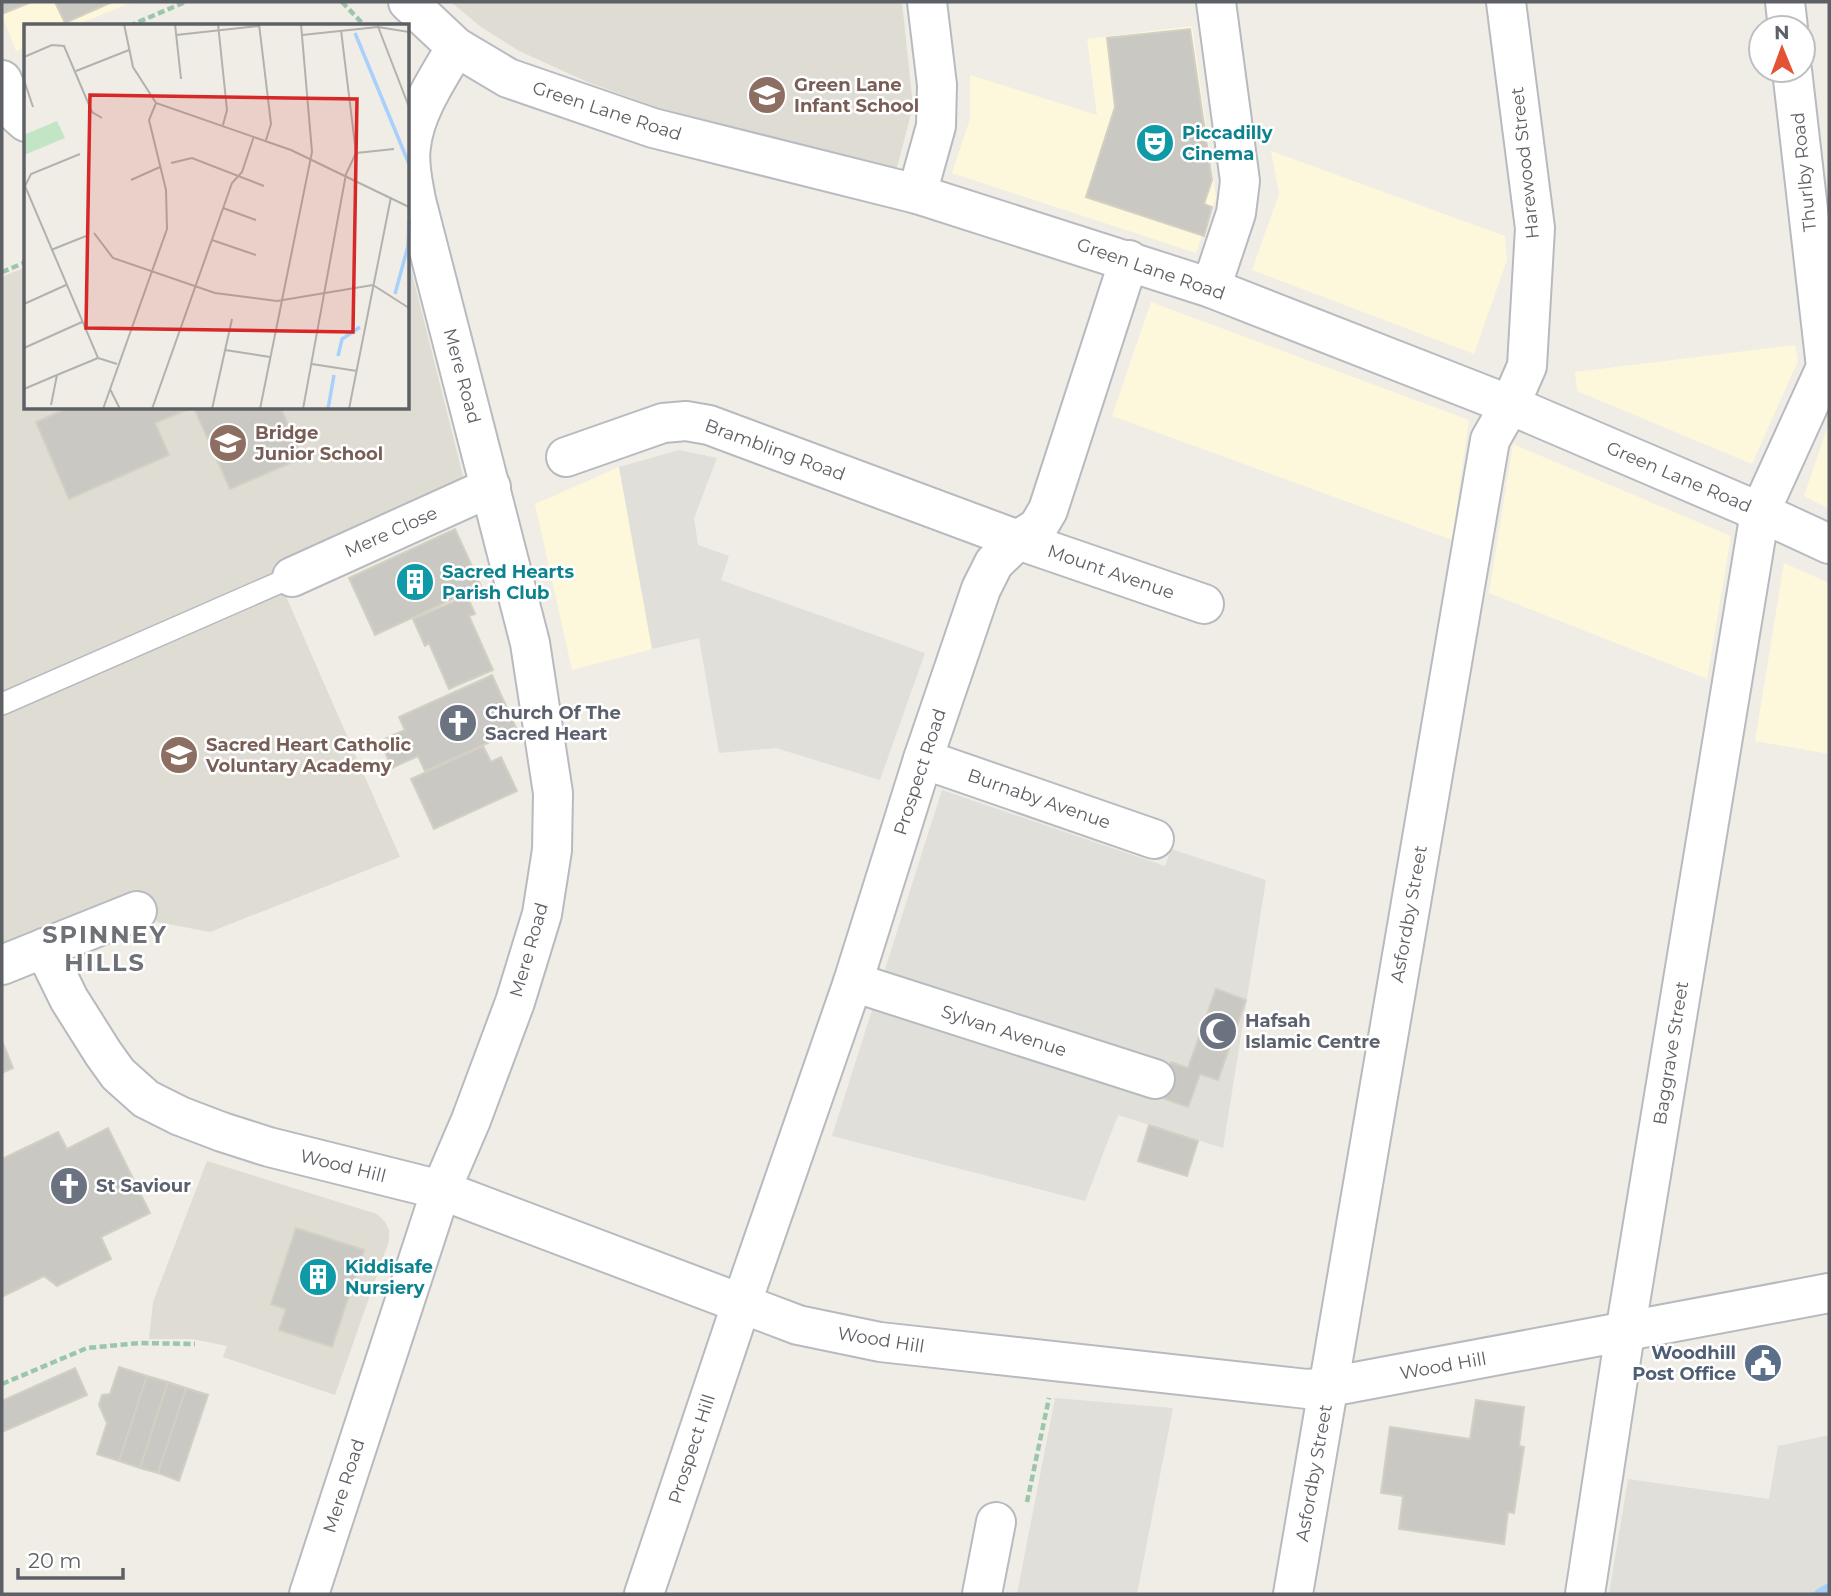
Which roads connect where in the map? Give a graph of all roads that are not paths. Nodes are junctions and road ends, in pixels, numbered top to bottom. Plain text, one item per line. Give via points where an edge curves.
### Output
1 (408, 2) edge
2 (927, 2) edge
3 (1216, 2) edge
4 (1506, 2) edge
5 (456, 47) junction
6 (2, 80) edge
7 (1794, 84) edge
8 (24, 120) edge
9 (918, 194) junction
10 (1129, 261) junction
11 (1211, 288) junction
12 (1828, 367) edge
13 (1510, 405) junction
14 (566, 457) dead end
15 (491, 487) junction
16 (1760, 512) junction
17 (1018, 540) junction
18 (1829, 544) edge
19 (292, 578) joint
20 (1203, 604) dead end
21 (2, 704) edge
22 (923, 759) junction
23 (1154, 839) dead end
24 (137, 911) dead end
25 (44, 948) junction
26 (3, 965) edge
27 (853, 982) junction
28 (1155, 1079) dead end
29 (441, 1190) junction
30 (1829, 1293) edge
31 (741, 1305) junction
32 (1625, 1333) junction
33 (1329, 1387) junction
34 (996, 1522) dead end
35 (309, 1594) edge
36 (644, 1594) edge
37 (982, 1594) edge
38 (1293, 1594) edge
39 (1585, 1594) edge

1 - 5 street, Green Lane Road
2 - 9 street via 937,85 936,126
3 - 11 street via 1240,181 1236,213
4 - 13 street, Harewood Street via 1535,228 1527,366
5 - 9 street, Green Lane Road via 508,78 653,128
5 - 15 street, Mere Road via 417,121 410,169
6 - 8 street
7 - 12 street, Thurlby Road
9 - 10 street, Green Lane Road
10 - 11 street, Green Lane Road
10 - 17 street, Prospect Road via 1048,510 1038,527
11 - 13 street, Green Lane Road
12 - 16 street, Thurlby Road
13 - 16 street, Green Lane Road
13 - 33 street, Asfordby Street via 1490,440
14 - 17 street, Brambling Road via 663,423 709,425
15 - 19 street, Mere Close
15 - 29 street, Mere Road via 530,643 553,793 552,850 542,914 515,1002
16 - 18 street, Green Lane Road
16 - 32 street, Baggrave Street
17 - 20 street, Mount Avenue
17 - 22 street, Prospect Road via 994,563 981,589
19 - 21 lane
22 - 23 street, Burnaby Avenue
22 - 27 street, Prospect Road
24 - 25 street
25 - 26 street
25 - 29 street, Wood Hill via 103,1053 146,1099 269,1147
27 - 28 street, Sylvan Avenue
27 - 31 street, Prospect Road
29 - 31 street, Wood Hill
29 - 35 street, Mere Road
30 - 32 street, Wood Hill
31 - 33 street, Wood Hill via 797,1325 880,1342 1293,1387
31 - 36 street, Prospect Hill
32 - 33 street, Wood Hill
32 - 39 street, Baggrave Street
33 - 38 street, Asfordby Street
34 - 37 street

